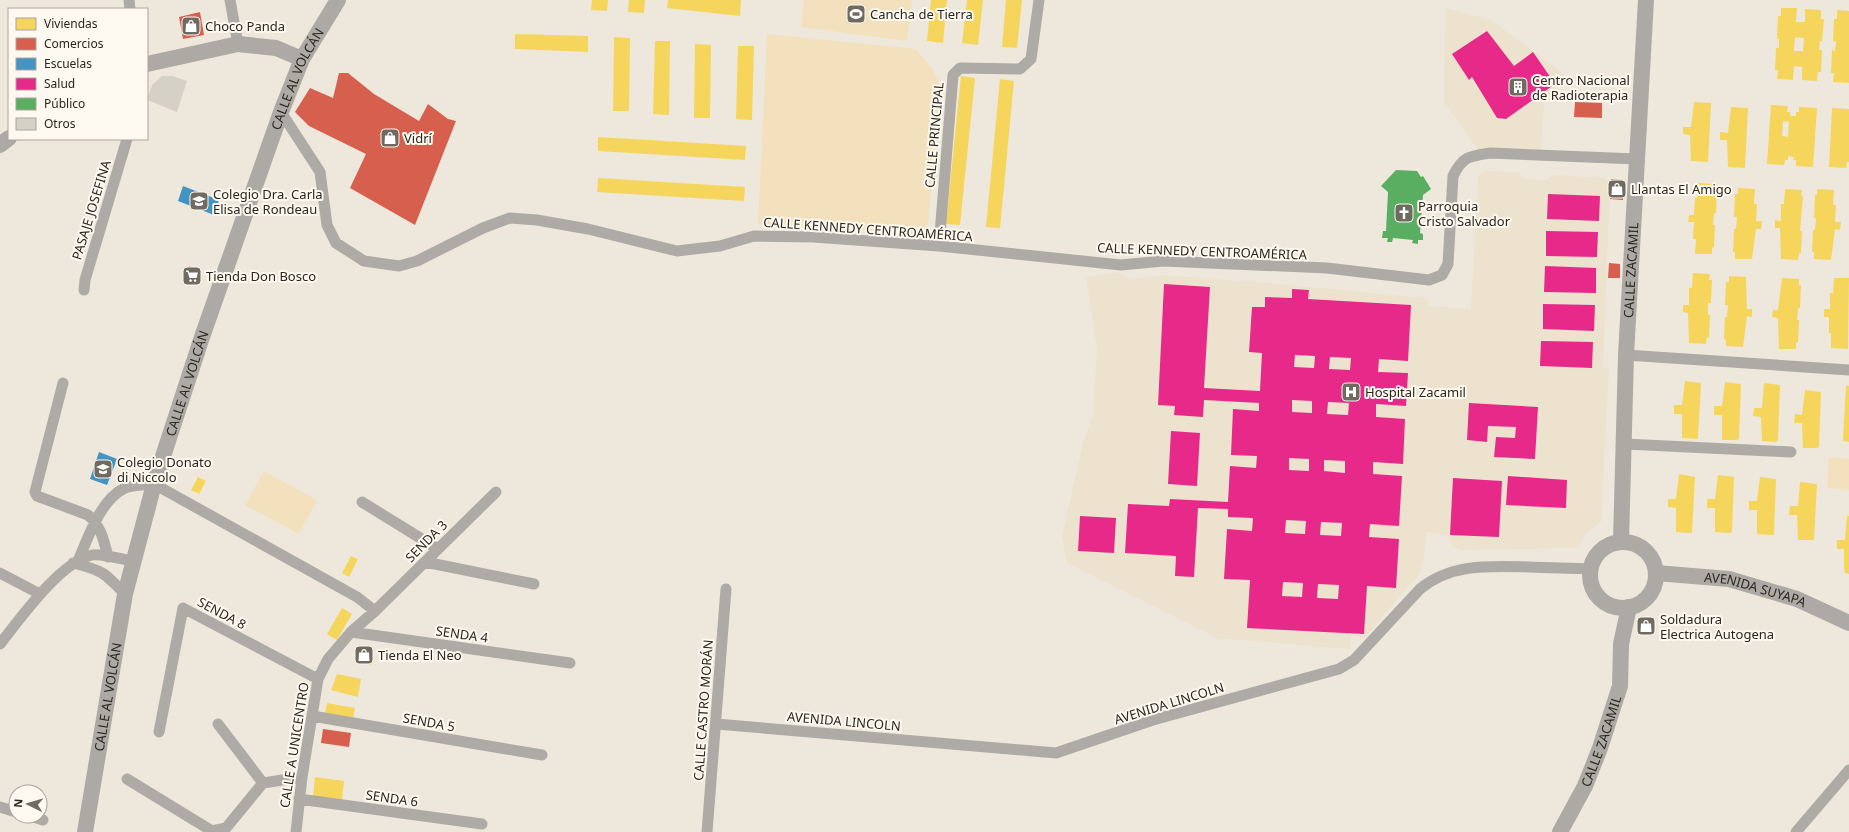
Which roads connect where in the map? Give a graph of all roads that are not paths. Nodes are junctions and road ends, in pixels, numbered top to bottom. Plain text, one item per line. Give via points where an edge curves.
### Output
1 (230, 0) edge
2 (338, 0) edge
3 (1039, 0) edge
4 (1646, 0) edge
5 (238, 44) junction
6 (302, 59) junction
7 (148, 64) edge
8 (281, 112) junction
9 (8, 139) edge
10 (127, 140) edge
11 (0, 145) edge
12 (1637, 159) junction
13 (938, 246) junction
14 (84, 290) dead end
15 (1626, 355) junction
16 (1849, 370) edge
17 (64, 383) dead end
18 (1625, 444) junction
19 (1791, 452) dead end
20 (154, 484) junction
21 (496, 492) dead end
22 (362, 502) dead end
23 (95, 521) junction
24 (1621, 542) junction
25 (438, 550) junction
26 (108, 557) junction
27 (134, 561) junction
28 (76, 562) junction
29 (425, 562) junction
30 (1591, 569) junction
31 (0, 573) edge
32 (1656, 573) junction
33 (534, 584) dead end
34 (726, 589) dead end
35 (40, 594) junction
36 (125, 594) junction
37 (1608, 604) junction
38 (1629, 607) junction
39 (375, 611) junction
40 (1849, 622) edge
41 (351, 632) junction
42 (0, 644) edge
43 (1621, 644) junction
44 (570, 663) dead end
45 (318, 679) junction
46 (312, 716) junction
47 (218, 724) dead end
48 (716, 724) junction
49 (159, 732) dead end
50 (542, 755) dead end
51 (1849, 770) edge
52 (302, 777) junction
53 (127, 779) dead end
54 (263, 783) junction
55 (299, 799) junction
56 (482, 824) dead end
57 (85, 832) edge
58 (296, 832) edge
59 (707, 832) edge
60 (1560, 832) edge
61 (1796, 832) edge

1 - 5 street
2 - 6 street, CALLE AL VOLCÁN
3 - 13 street, CALLE PRINCIPAL via 1031,59 1020,69 960,68 952,75
4 - 12 street, CALLE ZACAMIL
5 - 6 street via 276,48
5 - 7 street
6 - 8 street, CALLE AL VOLCÁN
8 - 13 street, CALLE KENNEDY CENTROAMÉRICA via 320,172 328,225 336,243 364,261 399,266 417,261 483,228 510,218 588,229 677,251 720,246 754,236 813,237
8 - 20 street, CALLE AL VOLCÁN via 202,337
9 - 11 street
10 - 14 street, PASAJE JOSEFINA
12 - 13 street, CALLE KENNEDY CENTROAMÉRICA via 1490,153 1468,157 1458,165 1454,176 1448,264 1442,275 1429,280 1327,268 1163,261 1121,265
12 - 15 street, CALLE ZACAMIL
15 - 16 street
15 - 18 street, CALLE ZACAMIL
17 - 23 street via 35,492 37,496 88,515
18 - 19 street
18 - 24 street, CALLE ZACAMIL
20 - 23 street via 125,488 114,495
20 - 27 street, CALLE AL VOLCÁN
20 - 39 street via 357,597
21 - 25 street, SENDA 3
22 - 25 street
23 - 26 street via 103,536
23 - 28 street
24 - 30 street via 1610,544 1601,550 1594,558
24 - 32 street via 1635,544 1644,549 1653,560
25 - 29 street, SENDA 3
26 - 27 street
26 - 28 street via 93,554
27 - 36 street, CALLE AL VOLCÁN
28 - 35 street
28 - 36 street via 97,568
29 - 33 street
29 - 39 street, SENDA 3
30 - 37 street via 1594,590
30 - 48 street, AVENIDA LINCOLN via 1484,567 1445,574 1420,589 1354,660 1339,669 1153,720 1056,753
31 - 35 street
32 - 38 street via 1655,584 1650,594 1642,602
32 - 40 street, AVENIDA SUYAPA via 1729,579 1796,599
34 - 48 street, CALLE CASTRO MORÁN
35 - 42 street
36 - 57 street, CALLE AL VOLCÁN
37 - 38 street
37 - 43 street, CALLE ZACAMIL via 1616,621
38 - 43 street, CALLE ZACAMIL
39 - 41 street, CALLE A UNICENTRO
41 - 44 street, SENDA 4
41 - 45 street, CALLE A UNICENTRO via 328,659
43 - 60 street, CALLE ZACAMIL via 1620,686 1600,748 1582,792
45 - 46 street, CALLE A UNICENTRO
45 - 49 street, SENDA 8 via 183,608
46 - 50 street, SENDA 5
46 - 52 street, CALLE A UNICENTRO
47 - 54 street
48 - 59 street, CALLE CASTRO MORÁN
51 - 61 street
52 - 54 street
52 - 55 street, CALLE A UNICENTRO
53 - 54 street via 212,831 226,828
55 - 56 street, SENDA 6
55 - 58 street, CALLE A UNICENTRO

